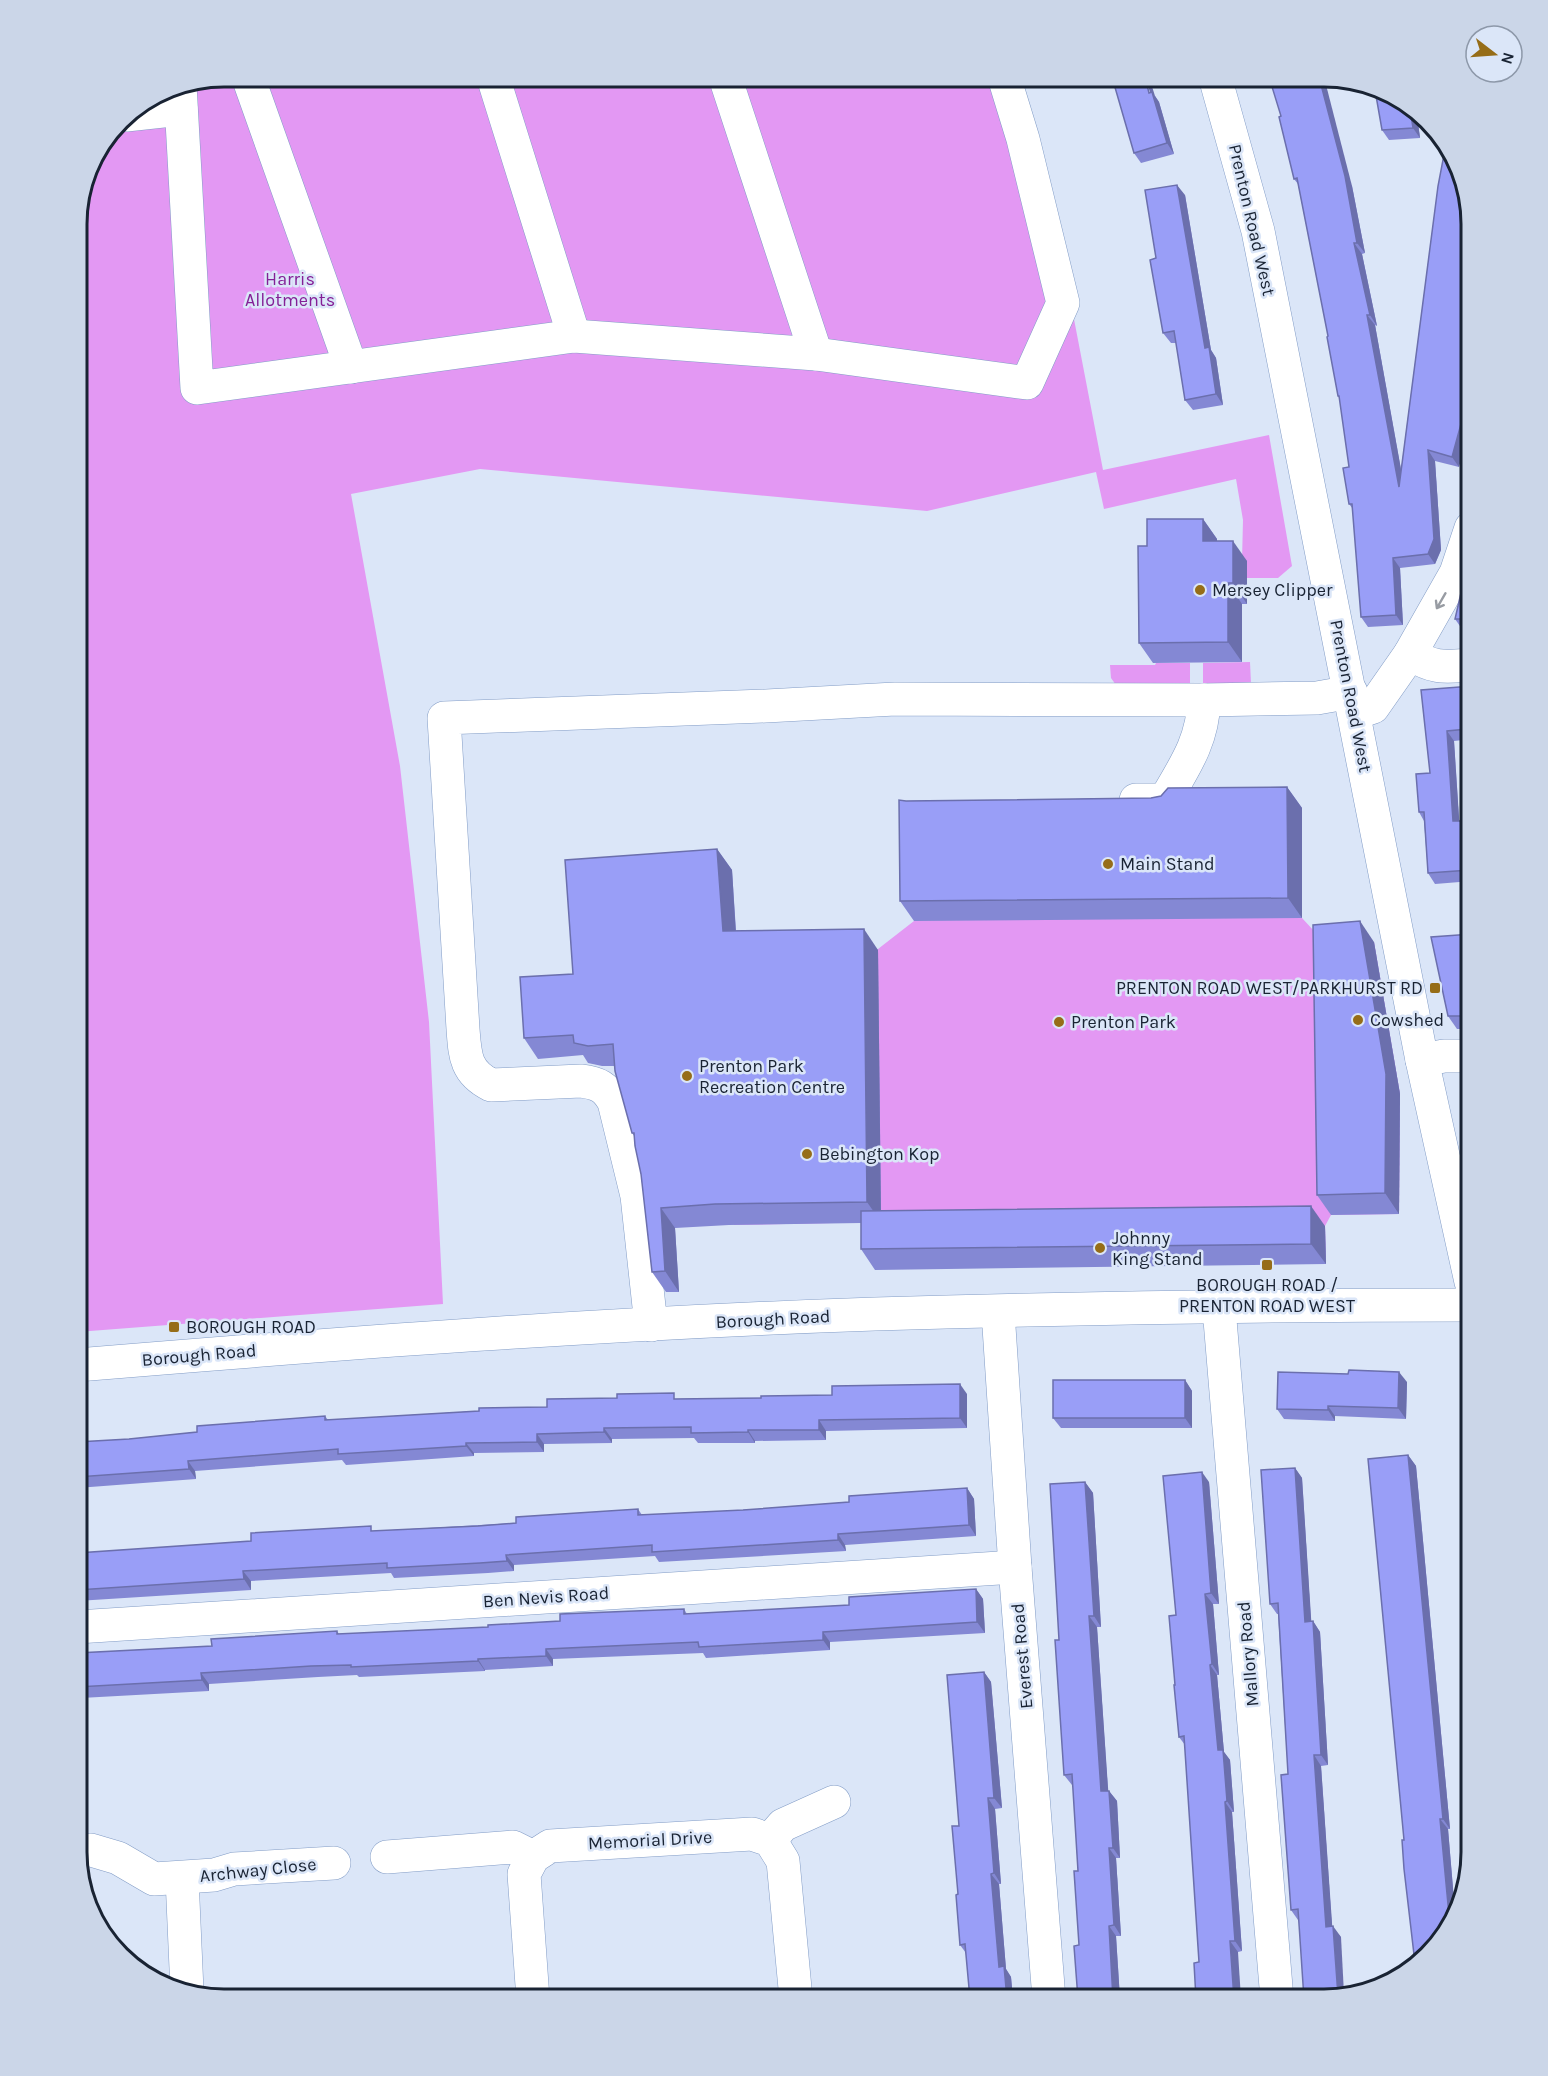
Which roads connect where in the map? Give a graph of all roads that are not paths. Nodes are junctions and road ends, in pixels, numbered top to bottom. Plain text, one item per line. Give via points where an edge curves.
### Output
1 (252, 87) edge
2 (496, 87) edge
3 (728, 87) edge
4 (1007, 87) edge
5 (1218, 87) edge
6 (181, 97) edge
7 (155, 105) edge
8 (573, 336) junction
9 (816, 354) junction
10 (351, 367) junction
11 (1461, 559) edge
12 (1410, 654) junction
13 (1461, 666) edge
14 (1204, 700) junction
15 (1353, 703) junction
16 (1108, 801) edge
17 (1461, 1056) edge
18 (1422, 1060) junction
19 (1461, 1233) edge
20 (1461, 1305) edge
21 (1219, 1308) junction
22 (998, 1312) junction
23 (651, 1325) junction
24 (87, 1364) edge
25 (1015, 1567) junction
26 (87, 1627) edge
27 (834, 1802) dead end
28 (770, 1840) junction
29 (91, 1850) dead end
30 (387, 1857) dead end
31 (533, 1857) junction
32 (334, 1863) dead end
33 (183, 1877) junction
34 (187, 1983) edge
35 (532, 1989) edge
36 (795, 1989) edge
37 (1048, 1989) edge
38 (1276, 1989) edge

1 - 10 street
2 - 8 street
3 - 9 street
4 - 9 street via 1063,303 1027,383
5 - 15 street, Prenton Road West via 1258,231
6 - 7 street
6 - 10 street via 197,388
8 - 9 street
8 - 10 street
11 -> 12 street
12 - 13 street via 1441,668
12 - 15 street via 1373,706
14 - 15 street via 1317,698
14 - 16 street via 1204,721 1193,754 1165,800
14 - 23 street via 895,699 444,718 463,1029 469,1066 478,1078 491,1084 581,1081 607,1090 614,1102 637,1196
15 - 18 street, Prenton Road West
17 - 18 street
18 - 19 street, Prenton Road West
20 - 21 street, Borough Road
21 - 22 street, Borough Road
21 - 38 street, Mallory Road
22 - 23 street, Borough Road
22 - 25 street, Everest Road
23 - 24 street, Borough Road via 326,1344
25 - 26 street, Ben Nevis Road
25 - 37 street, Everest Road
27 - 28 street via 783,1825
28 - 31 street, Memorial Drive via 752,1833 550,1846
28 - 36 street via 783,1861
29 - 33 street
30 - 31 street via 513,1847
31 - 35 street via 524,1874
32 - 33 street, Archway Close via 234,1869
33 - 34 street, Archway Close

